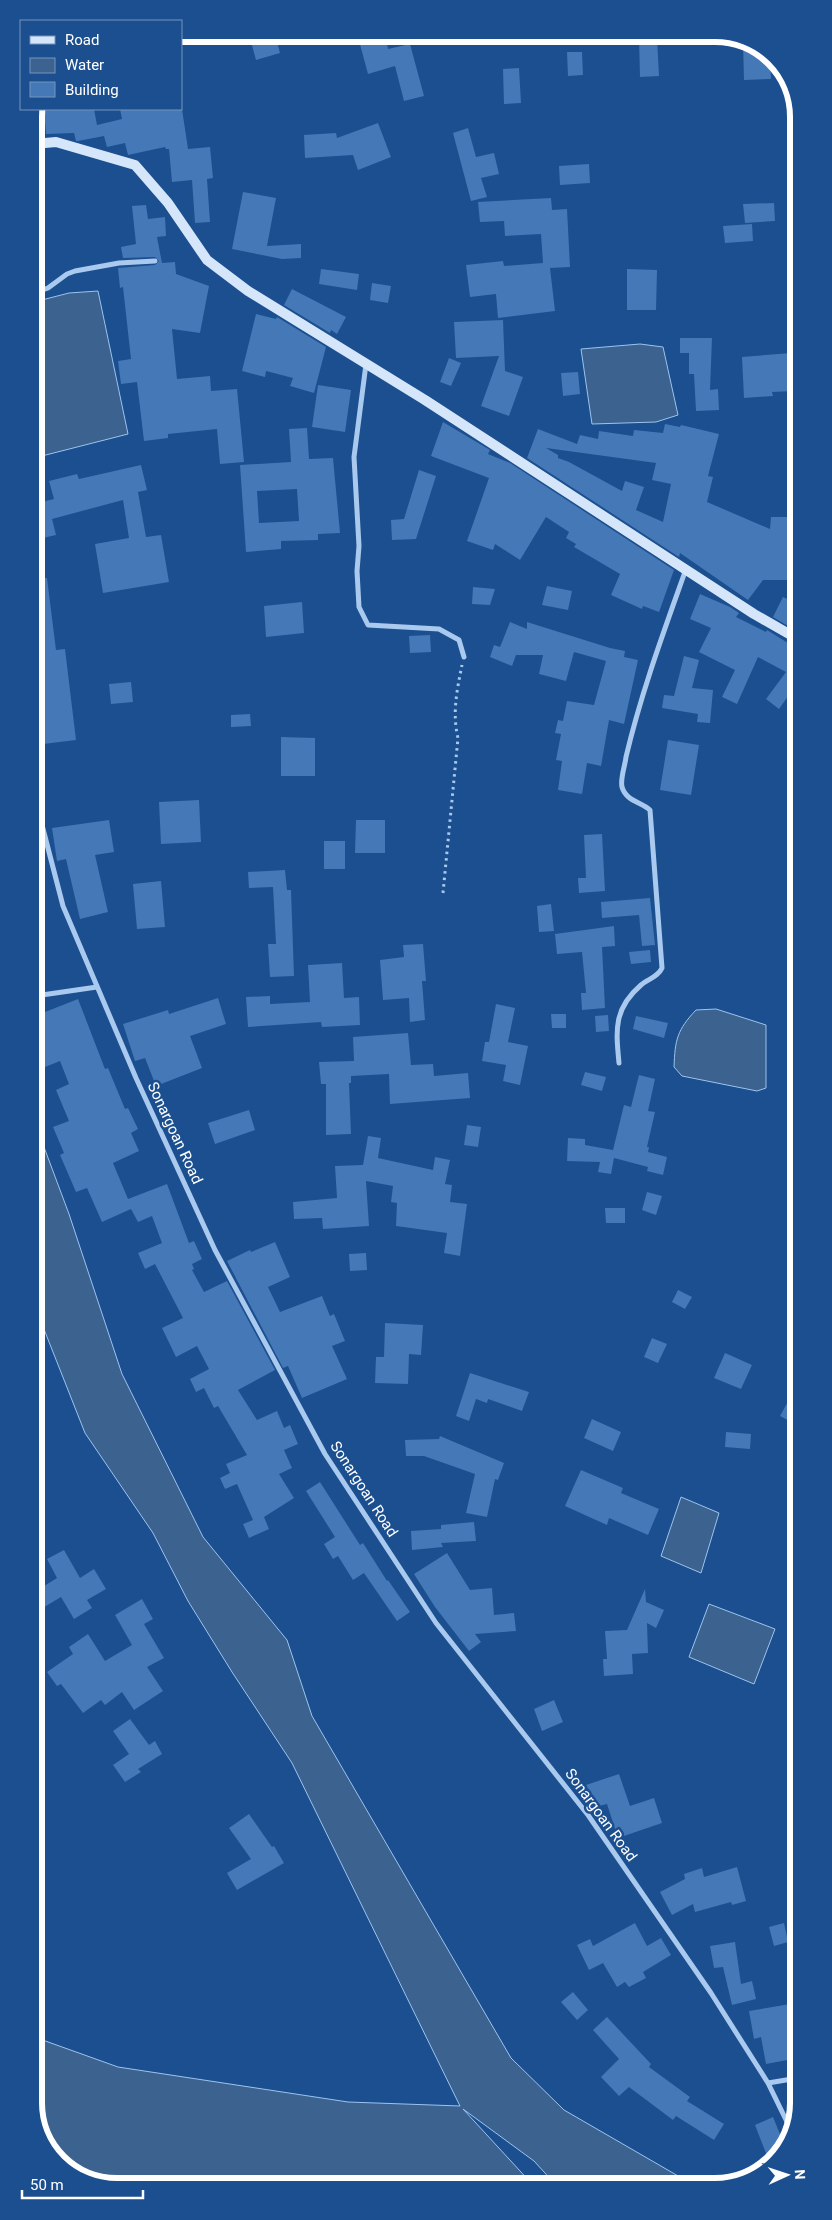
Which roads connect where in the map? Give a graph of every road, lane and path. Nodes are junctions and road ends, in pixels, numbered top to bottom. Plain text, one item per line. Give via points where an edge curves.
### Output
1 (43, 143) edge
2 (155, 262) dead end
3 (43, 290) edge
4 (366, 364) junction
5 (686, 569) junction
6 (790, 635) edge
7 (464, 657) joint
8 (43, 827) edge
9 (442, 893) dead end
10 (97, 987) junction
11 (43, 995) edge
12 (619, 1064) dead end
13 (790, 2079) edge
14 (768, 2083) junction
15 (787, 2122) edge

1 - 4 main road via 56,142 135,165 168,202 206,260 248,292
2 - 3 street via 119,263 75,271
4 - 5 main road
4 - 7 street via 354,457 359,607 368,625 439,629 459,640
5 - 6 main road
5 - 12 street via 656,652 629,744 621,786 633,801 650,810 662,968 641,986 617,1018
7 - 9 path via 455,697 458,738
8 - 10 street, Sonargoan Road via 63,906
10 - 11 street
10 - 14 street, Sonargoan Road via 215,1250 326,1454 436,1624 588,1815
13 - 14 street
14 - 15 street, Sonargoan Road

